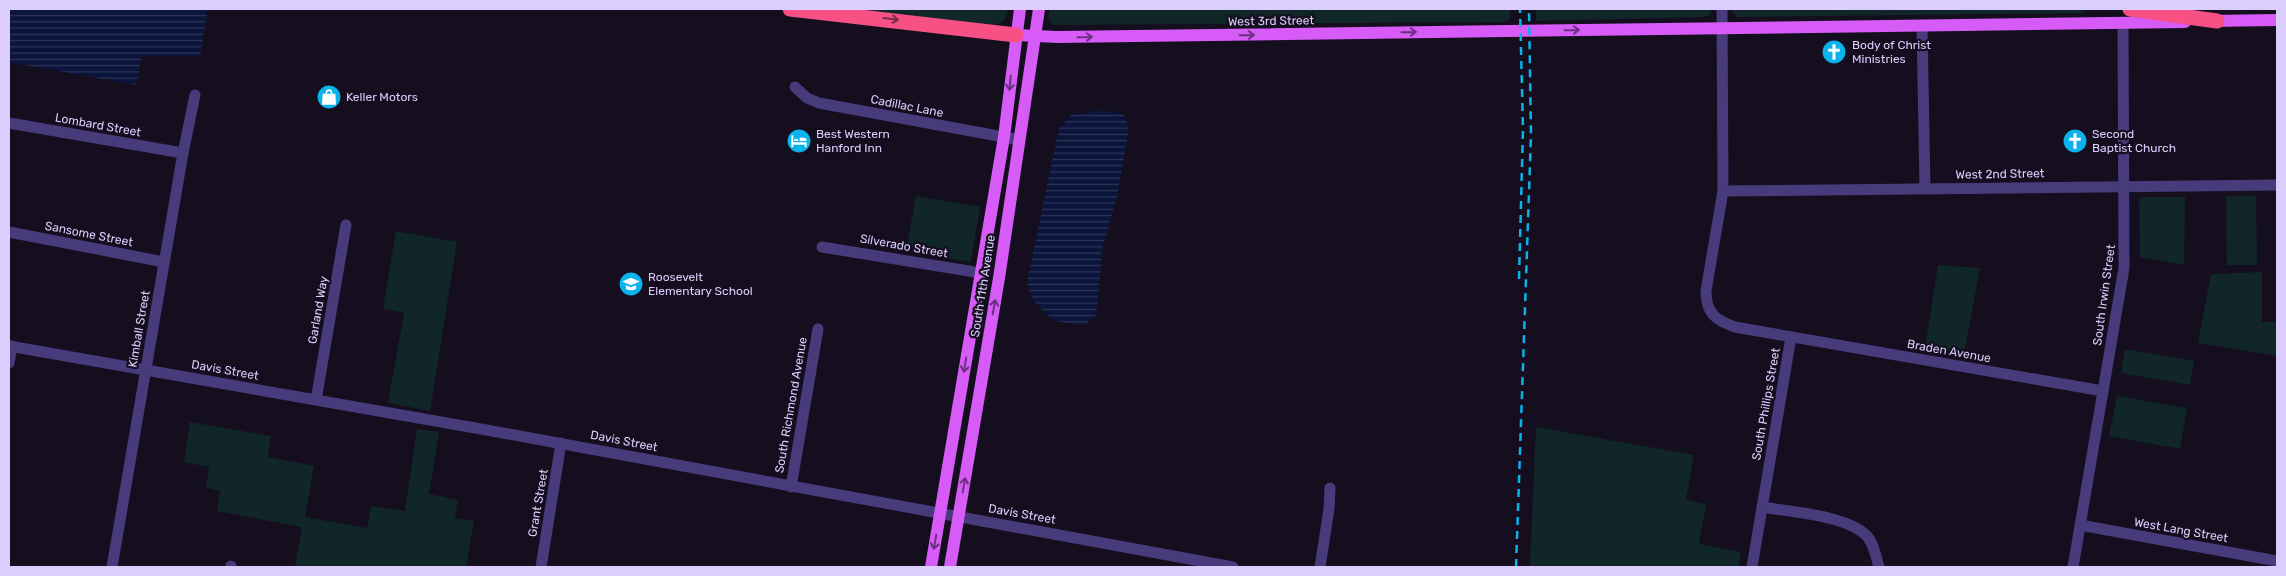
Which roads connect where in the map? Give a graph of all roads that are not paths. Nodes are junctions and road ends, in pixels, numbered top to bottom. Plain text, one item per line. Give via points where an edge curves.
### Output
1 (790, 9) edge
2 (1020, 9) edge
3 (1040, 9) edge
4 (1722, 9) edge
5 (2126, 16) edge
6 (2277, 20) edge
7 (2217, 21) joint
8 (1922, 26) junction
9 (1722, 28) junction
10 (1016, 35) junction
11 (1036, 36) junction
12 (795, 87) dead end
13 (195, 95) dead end
14 (9, 123) edge
15 (1004, 137) junction
16 (1020, 140) junction
17 (183, 153) junction
18 (2277, 185) edge
19 (2125, 186) junction
20 (1925, 189) junction
21 (1723, 191) junction
22 (346, 225) dead end
23 (9, 232) edge
24 (822, 247) dead end
25 (164, 262) junction
26 (981, 273) junction
27 (818, 328) dead end
28 (1791, 337) junction
29 (10, 346) edge
30 (9, 363) edge
31 (146, 370) junction
32 (2103, 391) junction
33 (316, 400) junction
34 (560, 443) junction
35 (791, 487) junction
36 (1330, 488) dead end
37 (1762, 508) junction
38 (940, 513) junction
39 (958, 517) junction
40 (2080, 526) junction
41 (2277, 561) edge
42 (112, 567) edge
43 (541, 567) edge
44 (931, 567) edge
45 (950, 567) edge
46 (1233, 567) edge
47 (1320, 567) edge
48 (1752, 567) edge
49 (1879, 567) edge
50 (2073, 567) edge

1 -> 10 highway
2 - 10 main road, South 11th Avenue
3 - 11 main road, South 11th Avenue
4 - 9 street, South Phillips Street
5 - 7 highway
5 - 8 main road, West 3rd Street
5 - 19 street, South Irwin Street
6 - 7 main road
8 - 9 main road, West 3rd Street
8 - 20 street
11 -> 9 main road, West 3rd Street
9 - 21 street, South Phillips Street
10 - 11 main road, West 3rd Street
10 -> 15 main road, South 11th Avenue
11 - 16 main road, South 11th Avenue
12 - 15 street, Cadillac Lane via 818,103
13 - 17 street, Kimball Street
14 - 17 street, Lombard Street
15 - 16 street, Cadillac Lane
15 - 26 main road, South 11th Avenue
39 -> 16 main road, South 11th Avenue
17 - 25 street, Kimball Street
18 - 19 street, West 2nd Street
19 - 20 street, West 2nd Street
19 - 32 street, South Irwin Street via 2124,268
20 - 21 street, West 2nd Street
21 - 28 street, South Phillips Street via 1706,291 1709,310 1723,323
22 - 33 street, Garland Way
23 - 25 street, Sansome Street
24 - 26 street, Silverado Street
25 - 31 street, Kimball Street
26 -> 38 main road, South 11th Avenue
27 - 35 street, South Richmond Avenue
28 - 32 street, Braden Avenue
28 - 37 street, South Phillips Street
29 - 30 street
29 - 31 street, Davis Street
31 - 33 street, Davis Street
31 - 42 street, Kimball Street
32 - 40 street, South Irwin Street
33 - 34 street, Davis Street
34 - 35 street, Davis Street
34 - 43 street, Grant Street
35 - 38 street, Davis Street
36 - 47 street
37 - 48 street, South Phillips Street
37 - 49 street via 1822,518 1854,528 1869,540
38 - 39 street, Davis Street
38 -> 44 main road, South 11th Avenue
39 - 45 main road, South 11th Avenue
39 - 46 street, Davis Street
40 - 41 street, West Lang Street
40 - 50 street, South Irwin Street

